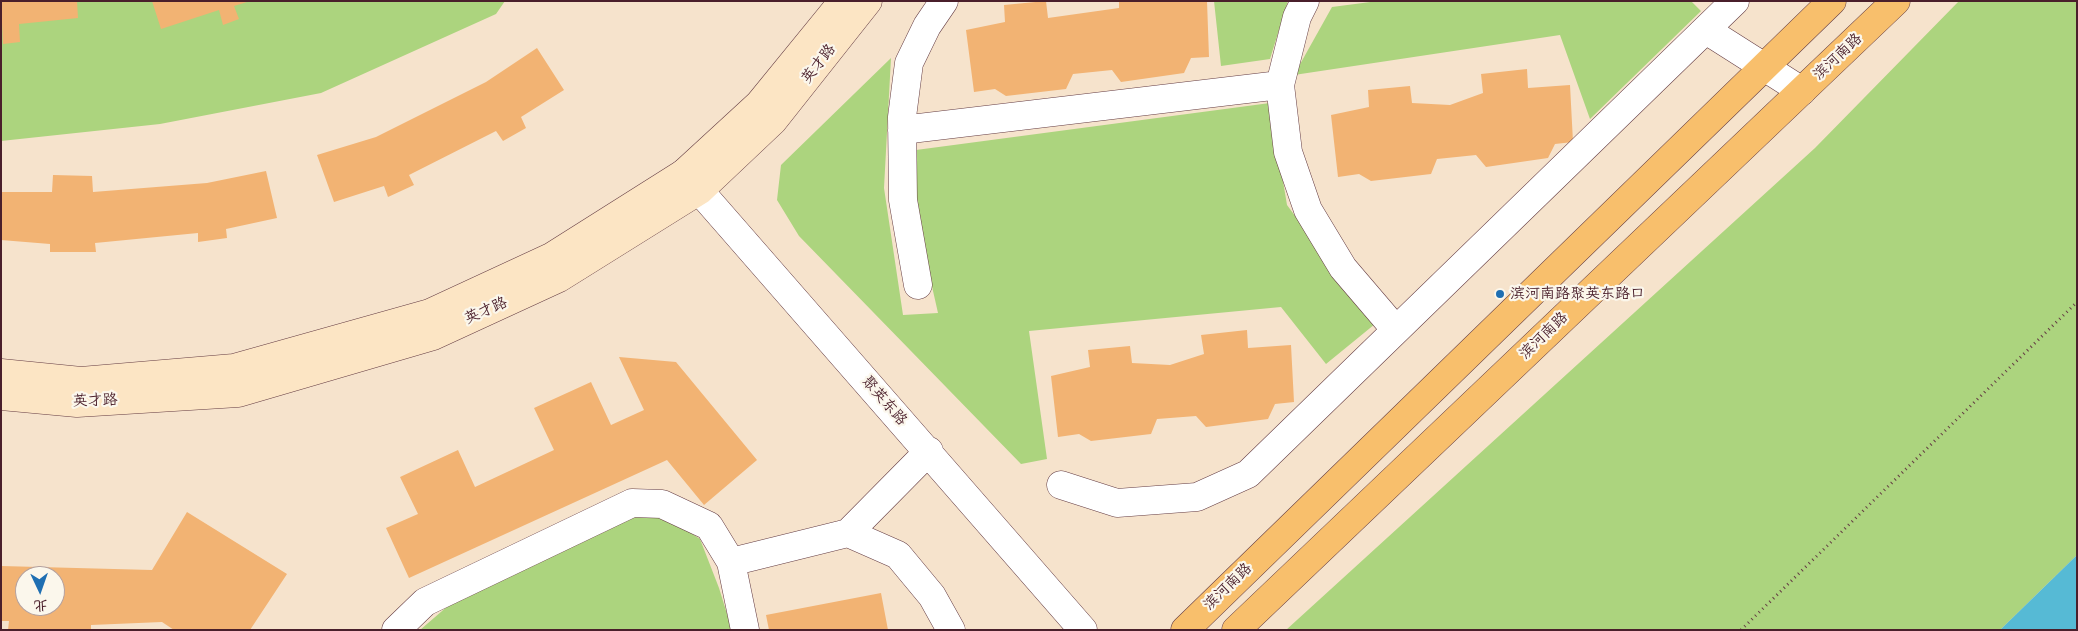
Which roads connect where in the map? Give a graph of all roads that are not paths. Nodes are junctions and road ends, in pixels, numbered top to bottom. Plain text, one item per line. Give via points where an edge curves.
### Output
1 (843, 1) edge
2 (868, 1) edge
3 (944, 1) edge
4 (1306, 1) edge
5 (1735, 1) edge
6 (1832, 1) edge
7 (1896, 1) edge
8 (1706, 30) junction
9 (1763, 67) junction
10 (1280, 85) junction
11 (1802, 91) junction
12 (902, 130) junction
13 (692, 182) junction
14 (918, 285) dead end
15 (1396, 330) junction
16 (1, 373) edge
17 (1, 396) edge
18 (928, 451) junction
19 (1061, 485) dead end
20 (848, 532) junction
21 (731, 562) junction
22 (396, 630) edge
23 (745, 630) edge
24 (951, 630) edge
25 (1083, 630) edge
26 (1185, 630) edge
27 (1236, 630) edge

1 - 13 main road, 英才路
2 - 13 main road, 英才路 via 774,122
3 - 12 street via 927,26 909,63
4 - 10 street via 1297,17
5 - 8 street
6 - 9 main road, 滨河南路
7 - 11 main road, 滨河南路
8 - 9 street
8 - 15 street
9 - 11 street
9 - 26 main road, 滨河南路
10 - 12 street
10 - 15 street via 1288,152 1308,210 1344,268
11 - 27 main road, 滨河南路
12 - 14 street via 902,200
13 - 16 main road, 英才路 via 551,257 430,313 234,368 81,380
13 - 17 main road, 英才路 via 559,278 433,336 238,393 77,403
13 - 18 street, 聚英东路
15 - 19 street via 1248,474 1197,497 1117,503
18 - 20 street
18 - 25 street, 聚英东路
20 - 21 street
20 - 24 street via 898,556 932,596
21 - 22 street via 709,526 662,504 632,503 426,602
21 - 23 street

